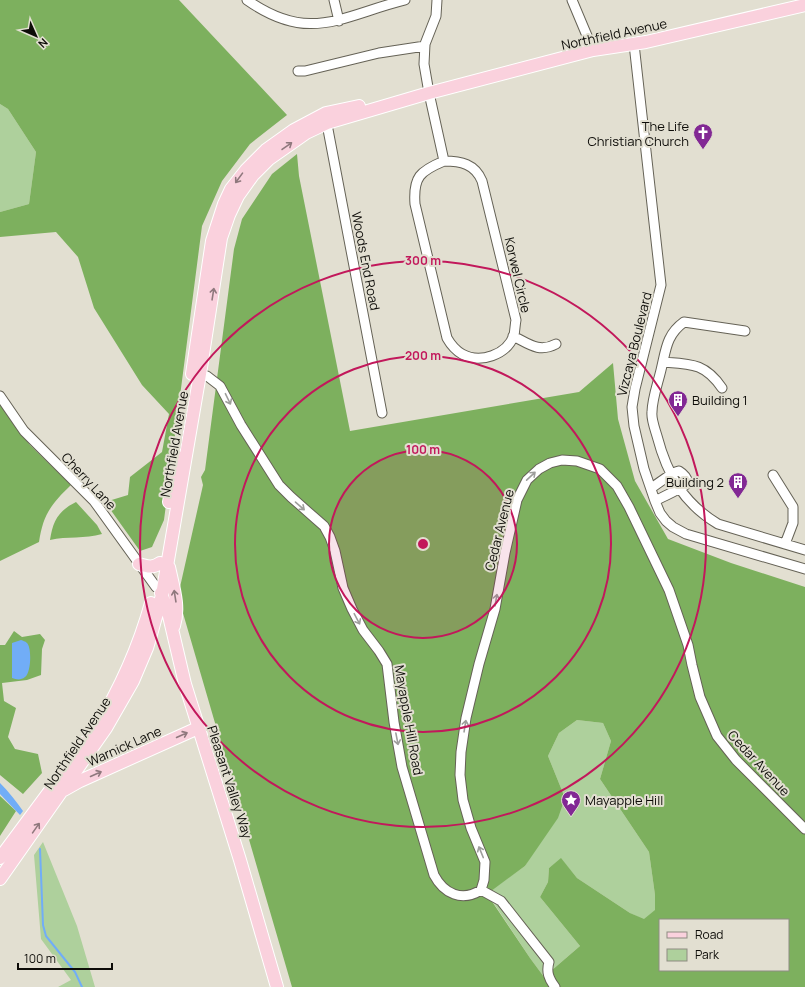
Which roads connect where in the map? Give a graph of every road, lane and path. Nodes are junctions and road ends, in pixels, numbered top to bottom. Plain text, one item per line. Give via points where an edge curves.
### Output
1 (247, 0) edge
2 (334, 0) edge
3 (405, 0) edge
4 (437, 0) edge
5 (572, 0) edge
6 (805, 5) edge
7 (339, 21) junction
8 (634, 44) junction
9 (425, 46) junction
10 (593, 50) junction
11 (298, 71) dead end
12 (429, 92) junction
13 (326, 118) junction
14 (444, 161) junction
15 (745, 331) dead end
16 (513, 336) junction
17 (556, 344) dead end
18 (663, 362) junction
19 (200, 374) junction
20 (722, 388) dead end
21 (0, 396) edge
22 (382, 413) dead end
23 (671, 475) junction
24 (773, 475) dead end
25 (650, 488) junction
26 (679, 489) junction
27 (655, 501) junction
28 (785, 544) junction
29 (805, 550) edge
30 (164, 562) junction
31 (139, 564) junction
32 (805, 569) edge
33 (159, 591) junction
34 (172, 631) junction
35 (198, 728) junction
36 (69, 773) junction
37 (61, 792) junction
38 (805, 829) edge
39 (4, 855) edge
40 (0, 879) edge
41 (484, 892) junction
42 (277, 987) edge
43 (555, 987) edge

1 - 7 street via 273,16 294,22 309,25
2 - 7 street
3 - 7 street
4 - 9 street via 436,16
5 - 10 street
6 - 8 main road, Northfield Avenue
8 - 10 main road, Northfield Avenue
8 - 25 street, Vizcaya Boulevard via 661,285 632,407 634,426
9 - 11 street via 379,53
9 - 12 street via 424,64
10 - 12 main road, Northfield Avenue
12 - 13 main road, Northfield Avenue
12 - 14 street
19 -> 13 main road, Northfield Avenue via 221,238 229,214 253,175 269,159
13 - 22 street, Woods End Road
13 -> 30 main road, Northfield Avenue via 294,130 266,150 242,174 221,211 212,241
14 - 16 street, Korwel Circle via 462,162 472,167 482,181 516,320
14 - 16 street, Korwel Circle via 426,169 420,175 414,193 447,338 456,350 477,358 499,353
15 - 18 street via 684,322 675,328 668,340
16 - 17 street via 537,348 549,348
18 - 20 street via 692,364 703,368 715,377
18 - 23 street via 651,413 663,458
19 - 30 main road, Northfield Avenue
19 -> 41 street, Mayapple Hill Road via 220,386 240,426 279,485 324,526 330,537 343,588 352,609 387,664 402,767 438,883 450,893 468,895
21 - 31 street, Cherry Lane via 24,431 94,501
23 - 25 street
23 - 26 street
24 - 28 street via 792,507 793,524
25 - 27 street, Vizcaya Boulevard
26 - 27 street
26 - 28 street via 705,517 718,524
27 - 32 street, Vizcaya Boulevard via 666,521 686,534
28 - 29 street
30 - 31 main road via 149,567
30 - 33 main road, Northfield Avenue
34 -> 30 main road via 177,609
31 - 33 street, Cherry Lane
33 - 34 main road, Pleasant Valley Way via 170,616
33 - 36 main road, Northfield Avenue via 152,631 141,663 106,728
34 - 35 main road, Pleasant Valley Way
37 -> 35 main road, Warnick Lane
35 - 42 main road, Pleasant Valley Way
36 - 37 main road, Northfield Avenue
36 - 39 main road, Northfield Avenue
39 -> 37 main road, Northfield Avenue
41 -> 38 street, Cedar Avenue via 485,862 471,828 463,800 460,775 466,718 495,609 504,553 517,500 527,480 539,469 562,460 577,461 600,469 617,486 669,590 688,645 700,697 717,736 736,760
39 - 40 main road, Northfield Avenue
41 - 43 street via 501,901 549,962 549,979

